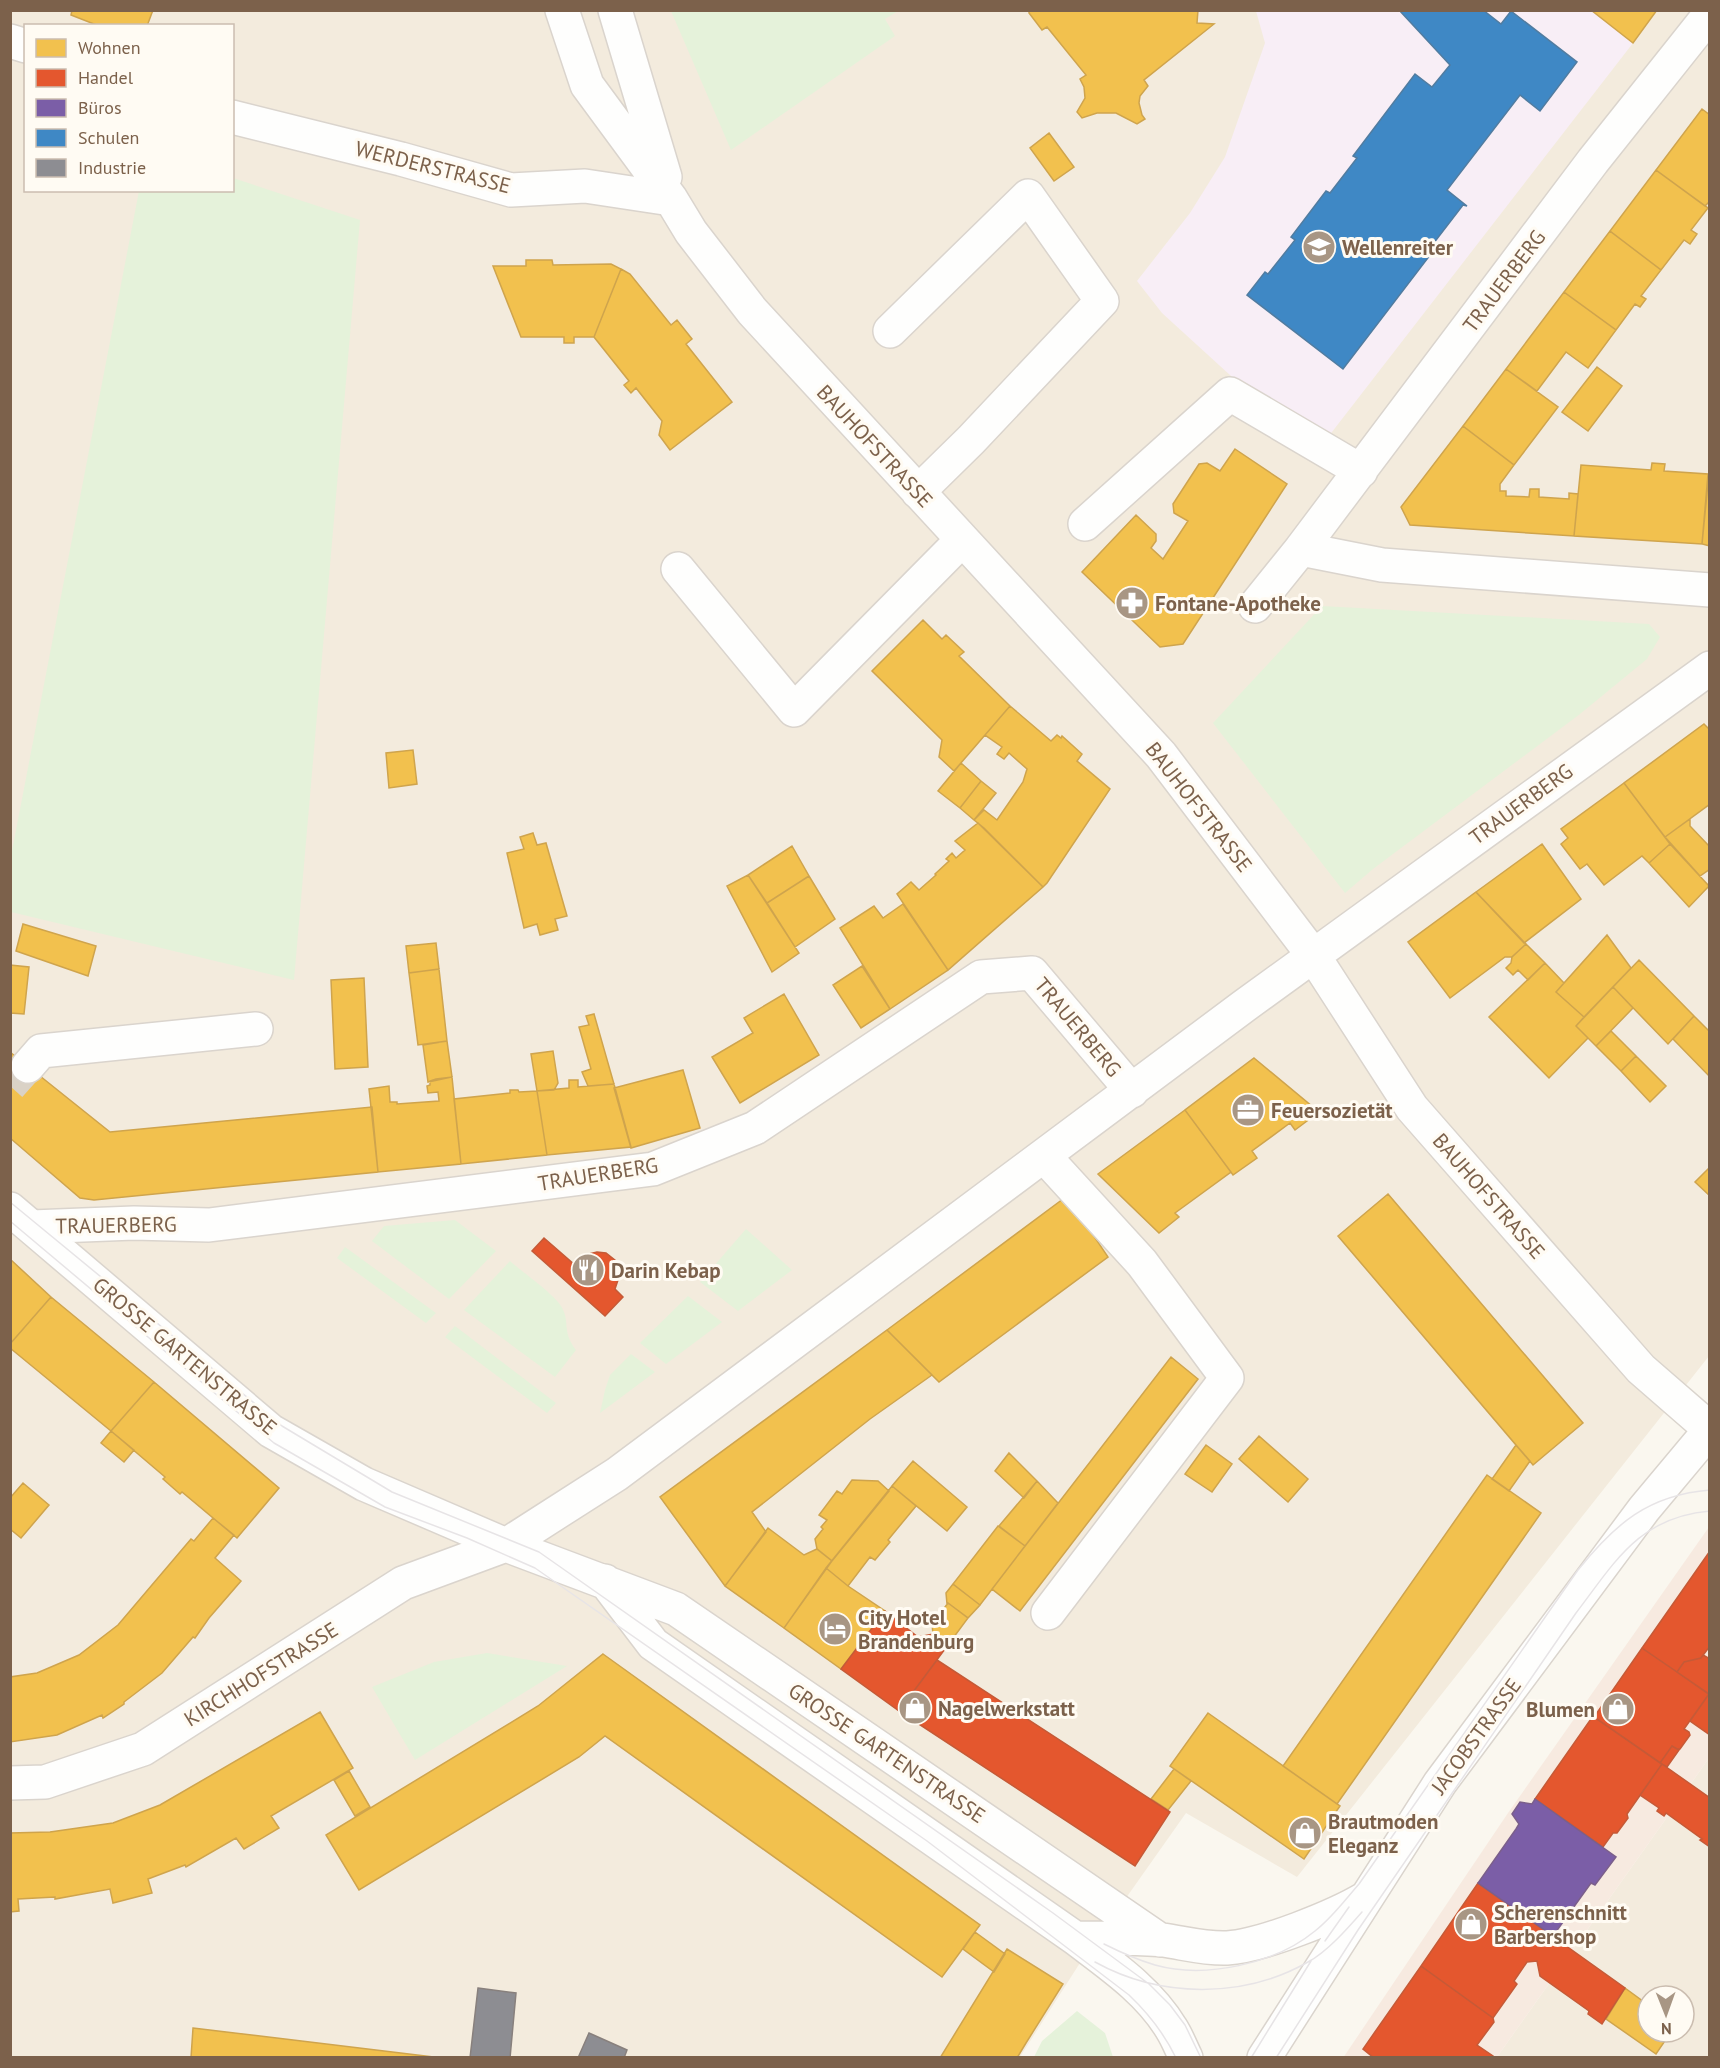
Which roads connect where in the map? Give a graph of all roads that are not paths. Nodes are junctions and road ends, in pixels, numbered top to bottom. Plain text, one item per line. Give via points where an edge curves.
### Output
1 (562, 10) edge
2 (615, 10) edge
3 (1710, 14) edge
4 (234, 117) edge
5 (671, 199) junction
6 (890, 331) dead end
7 (1361, 471) junction
8 (918, 492) junction
9 (1085, 524) dead end
10 (962, 540) junction
11 (1301, 549) junction
12 (678, 570) dead end
13 (1710, 590) edge
14 (1255, 606) dead end
15 (1710, 668) edge
16 (1312, 956) junction
17 (256, 1029) dead end
18 (28, 1066) tunnel mouth
19 (1132, 1091) junction
20 (1044, 1156) junction
21 (21, 1218) edge
22 (1710, 1430) edge
23 (506, 1545) junction
24 (605, 1581) junction
25 (1048, 1612) dead end
26 (10, 1783) edge
27 (1366, 1898) junction
28 (1075, 1938) junction
29 (1161, 1940) junction
30 (1186, 2058) edge
31 (1264, 2058) edge

1 - 5 street, BAUHOFSTRASSE via 587,85
2 - 5 street, BAUHOFSTRASSE
3 - 7 street, TRAUERBERG via 1593,161
4 - 5 street, WERDERSTRASSE via 511,189 585,186
5 - 8 street, BAUHOFSTRASSE via 691,232 752,311
6 - 8 street via 1028,196 1102,301
7 - 9 street via 1230,393
7 - 11 street, TRAUERBERG
8 - 10 street, BAUHOFSTRASSE
10 - 12 street via 794,710
10 - 16 street, BAUHOFSTRASSE via 1161,755
11 - 13 street via 1382,565
11 - 14 street, TRAUERBERG
15 - 16 street, TRAUERBERG
16 - 19 street, TRAUERBERG
16 - 22 street, BAUHOFSTRASSE via 1412,1108 1641,1369
17 - 18 street via 41,1051
19 - 20 street, TRAUERBERG
19 - 21 street, TRAUERBERG via 1039,965 981,978 755,1128 653,1169 209,1224
20 - 23 street, TRAUERBERG via 617,1474
20 - 25 street via 1142,1263 1227,1378
21 - 23 street, GROSSE GARTENSTRASSE via 271,1431 364,1484
22 - 27 street, JACOBSTRASSE via 1644,1509 1440,1783
23 - 24 street, GROSSE GARTENSTRASSE
23 - 26 street, KIRCHHOFSTRASSE via 403,1584 143,1749 45,1782
24 - 28 street, GROSSE GARTENSTRASSE via 653,1644
24 - 29 street, GROSSE GARTENSTRASSE via 676,1609
27 - 29 street, GROSSE GARTENSTRASSE via 1348,1909 1271,1938 1228,1948
27 - 31 street, JACOBSTRASSE
28 - 29 street, GROSSE GARTENSTRASSE
28 - 30 street, GROSSE GARTENSTRASSE via 1146,1996 1171,2027

